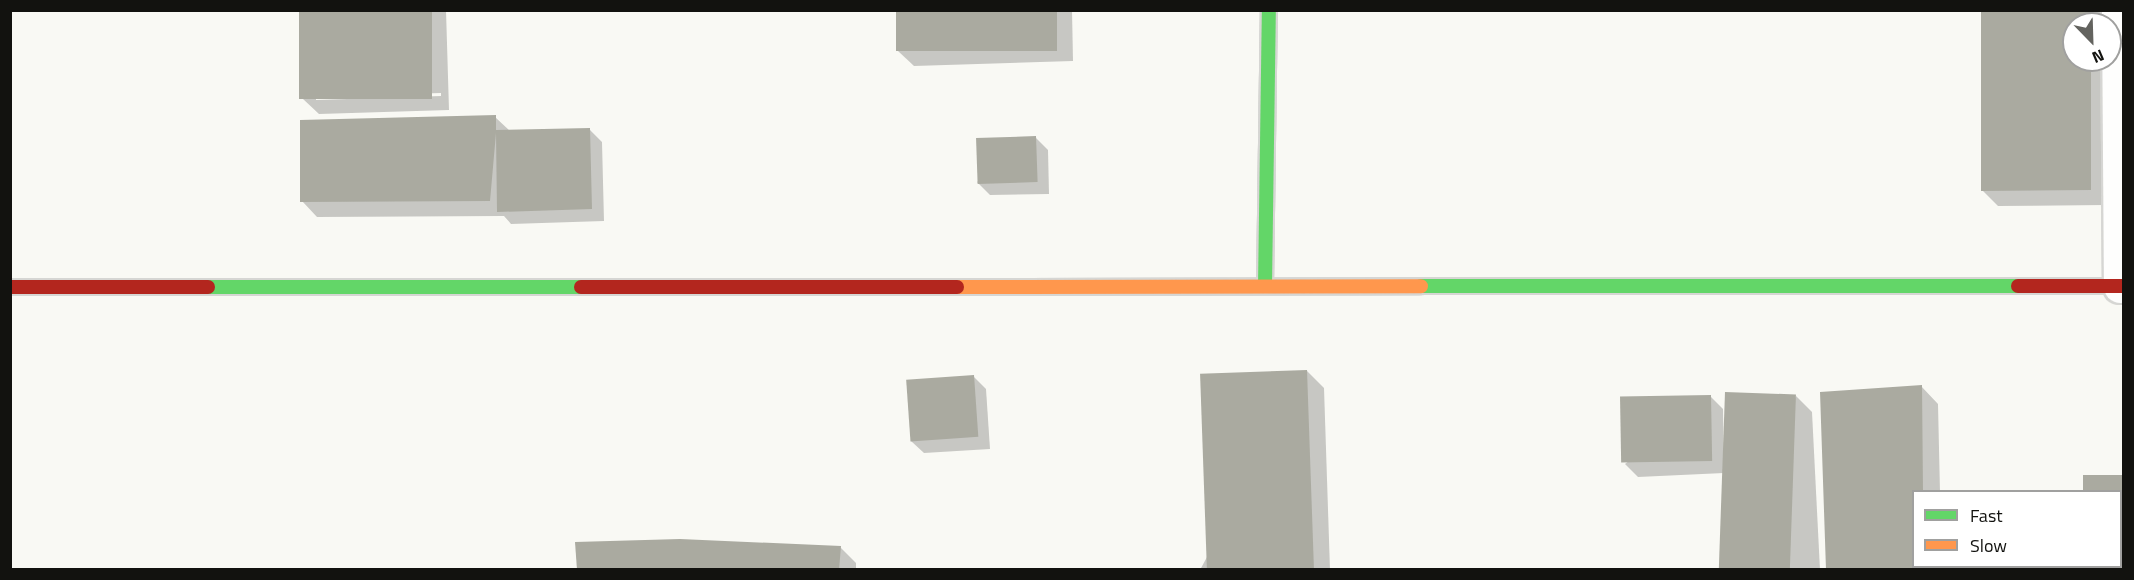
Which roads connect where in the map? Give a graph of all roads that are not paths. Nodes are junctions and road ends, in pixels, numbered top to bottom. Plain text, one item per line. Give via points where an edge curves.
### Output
1 (1269, 10) edge
2 (2118, 10) edge
3 (1265, 286) junction
4 (2122, 286) edge
5 (10, 287) edge

1 - 3 main road
2 - 4 street
3 - 4 main road
3 - 5 main road

